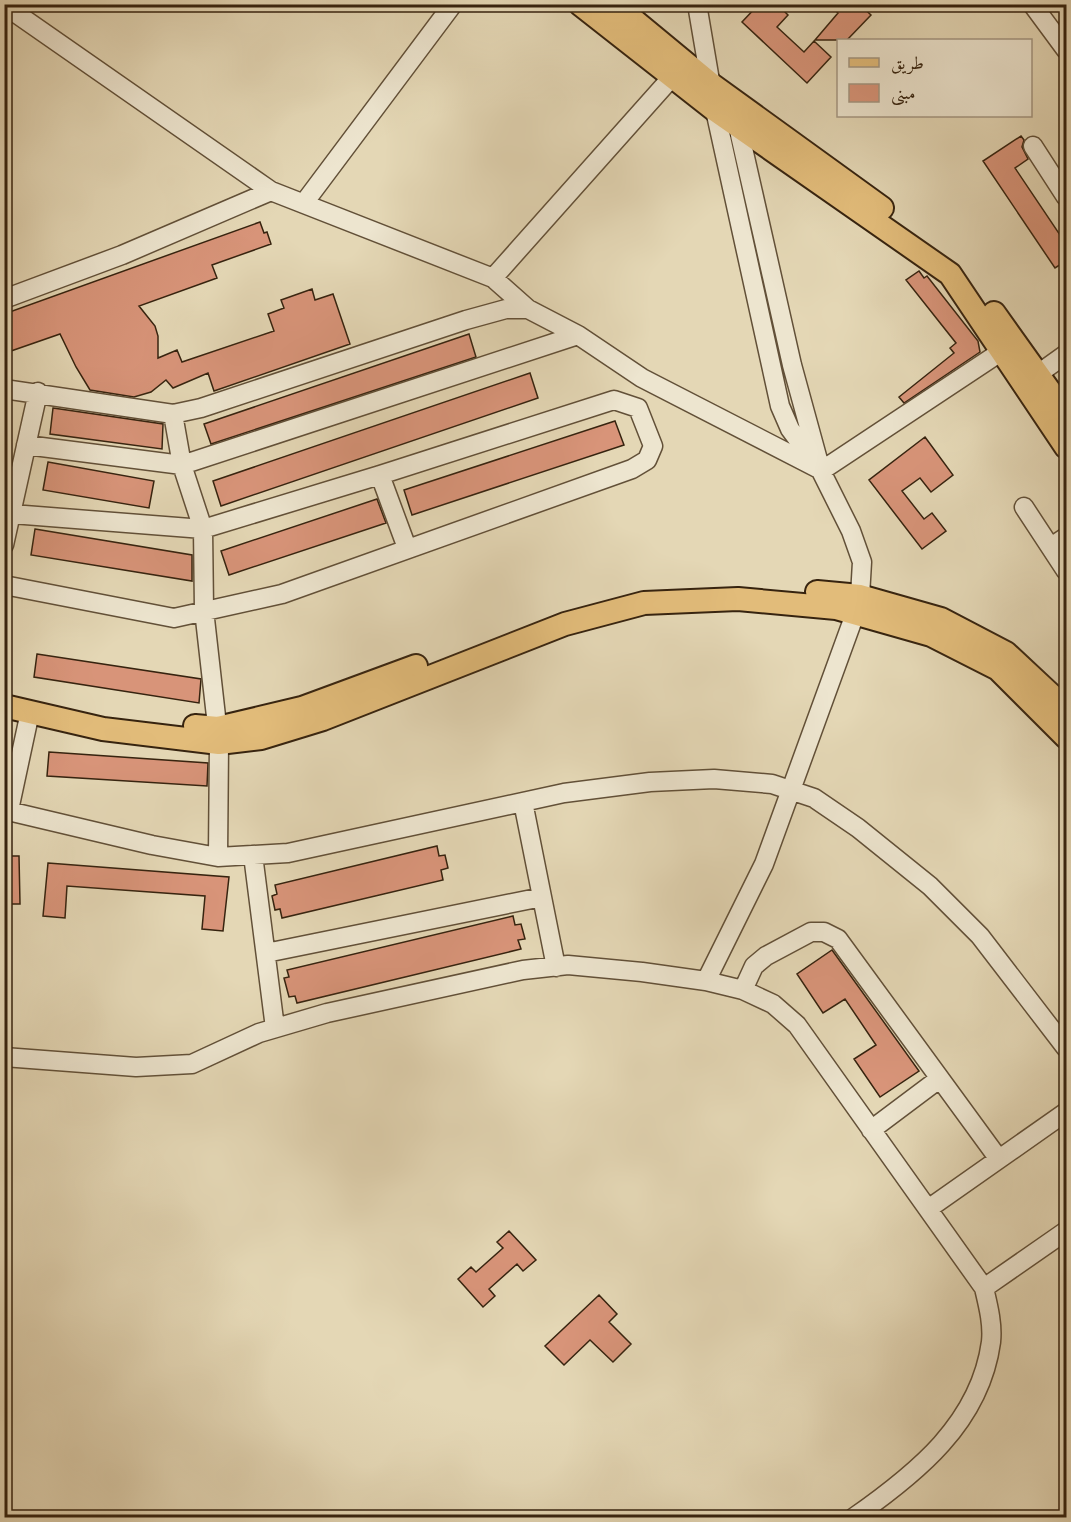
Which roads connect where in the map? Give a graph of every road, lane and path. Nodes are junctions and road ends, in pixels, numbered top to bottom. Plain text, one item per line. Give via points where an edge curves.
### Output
1 (453, 4) edge
2 (580, 4) edge
3 (614, 4) edge
4 (697, 4) edge
5 (1032, 4) edge
6 (4, 5) edge
7 (1066, 50) edge
8 (672, 77) junction
9 (712, 85) junction
10 (716, 110) junction
11 (738, 126) junction
12 (1033, 146) dead end
13 (271, 191) junction
14 (1066, 197) edge
15 (304, 203) junction
16 (493, 278) junction
17 (4, 299) edge
18 (528, 309) junction
19 (578, 335) junction
20 (1002, 351) junction
21 (1066, 354) edge
22 (1038, 374) junction
23 (642, 378) junction
24 (4, 388) edge
25 (38, 392) junction
26 (626, 403) junction
27 (173, 414) junction
28 (1066, 414) edge
29 (26, 445) junction
30 (1066, 447) edge
31 (182, 465) junction
32 (821, 471) junction
33 (380, 475) junction
34 (1024, 507) dead end
35 (12, 513) junction
36 (203, 529) junction
37 (1066, 537) edge
38 (4, 545) edge
39 (1051, 547) junction
40 (407, 548) junction
41 (1066, 571) edge
42 (4, 585) edge
43 (858, 605) junction
44 (204, 610) junction
45 (4, 696) edge
46 (4, 706) edge
47 (1066, 709) edge
48 (30, 712) junction
49 (219, 735) junction
50 (1066, 737) edge
51 (792, 790) junction
52 (523, 802) junction
53 (7, 810) edge
54 (253, 855) junction
55 (218, 856) junction
56 (542, 897) junction
57 (266, 953) junction
58 (556, 967) junction
59 (706, 981) junction
60 (743, 990) junction
61 (275, 1028) junction
62 (1066, 1048) edge
63 (4, 1058) edge
64 (939, 1079) junction
65 (1066, 1112) edge
66 (872, 1130) junction
67 (998, 1158) junction
68 (928, 1209) junction
69 (1066, 1231) edge
70 (984, 1288) junction
71 (853, 1518) edge

1 - 15 street
2 - 8 main road
3 - 9 main road
4 - 9 street
5 - 7 street
6 - 13 street
8 - 10 main road
8 - 16 street
9 - 10 street
9 - 11 street
9 - 22 main road via 960,265
10 - 11 main road
10 - 32 street via 780,406 790,429
11 - 20 main road via 950,274
11 - 32 street via 792,365
12 - 14 street
13 - 15 street
13 - 17 street via 122,255
15 - 16 street
16 - 18 street
18 - 19 street
18 - 27 street via 506,309 466,320
19 - 23 street
19 - 31 street
20 - 30 main road
20 - 32 street
21 - 22 street
22 - 28 main road
23 - 26 street
23 - 32 street
24 - 25 street
25 - 27 street
25 - 29 street
26 - 33 street via 614,400
26 - 40 street via 638,408 653,446 647,460 632,469
27 - 31 street
29 - 31 street
29 - 35 street
31 - 36 street
32 - 43 street via 862,562
33 - 36 street
33 - 40 street
34 - 39 street
35 - 36 street
35 - 38 street
36 - 44 street
37 - 39 street
39 - 41 street
40 - 44 street via 282,594
42 - 44 street via 174,618
43 - 47 main road via 941,619 1006,653
43 - 49 main road via 736,584 645,589 566,611
43 - 50 main road via 932,635 998,669
43 - 51 street
44 - 49 street
45 - 49 main road
46 - 48 main road
48 - 49 main road via 103,729
48 - 53 street
49 - 55 street
51 - 52 street via 772,784 714,779 564,793
51 - 59 street via 764,864
51 - 62 street via 814,798 858,828 930,886 980,936
52 - 54 street via 288,853
52 - 56 street
53 - 55 street via 152,845
54 - 55 street
54 - 57 street
56 - 57 street
56 - 58 street
57 - 61 street
58 - 59 street via 642,972
58 - 61 street via 523,970
59 - 60 street
60 - 64 street via 754,966 766,956 811,932 824,932 838,939
60 - 66 street via 773,1004 797,1025
61 - 63 street via 192,1064 136,1067
64 - 66 street
64 - 67 street
65 - 67 street
66 - 68 street
67 - 68 street
68 - 70 street
69 - 70 street
70 - 71 street via 991,1341 981,1383 962,1419 935,1452

